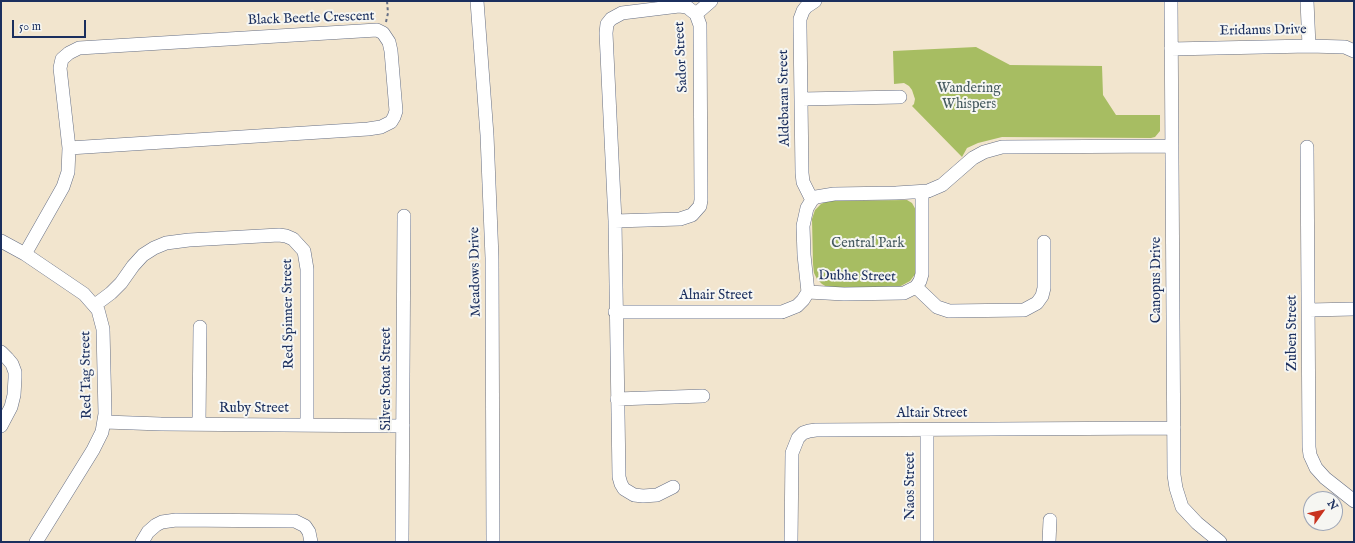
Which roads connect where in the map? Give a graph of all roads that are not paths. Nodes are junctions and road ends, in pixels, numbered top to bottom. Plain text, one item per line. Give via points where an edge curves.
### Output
1 (478, 1) edge
2 (711, 1) edge
3 (1171, 1) edge
4 (1308, 1) edge
5 (807, 3) edge
6 (696, 14) junction
7 (1308, 46) junction
8 (1171, 49) junction
9 (1354, 51) edge
10 (900, 97) dead end
11 (802, 99) junction
12 (1172, 146) junction
13 (1307, 147) dead end
14 (70, 148) junction
15 (922, 192) junction
16 (812, 200) junction
17 (404, 216) dead end
18 (614, 221) junction
19 (1, 241) edge
20 (1044, 242) dead end
21 (25, 254) junction
22 (916, 287) junction
23 (808, 292) junction
24 (95, 306) junction
25 (1354, 309) edge
26 (1309, 310) junction
27 (616, 312) junction
28 (200, 327) dead end
29 (1, 352) edge
30 (703, 396) dead end
31 (618, 399) junction
32 (104, 422) junction
33 (199, 424) junction
34 (307, 425) junction
35 (1, 426) edge
36 (402, 426) junction
37 (1174, 428) junction
38 (927, 430) junction
39 (673, 487) dead end
40 (1354, 500) edge
41 (1050, 520) dead end
42 (1214, 540) edge
43 (36, 542) edge
44 (142, 542) edge
45 (311, 542) edge
46 (402, 542) edge
47 (493, 542) edge
48 (791, 542) edge
49 (927, 542) edge
50 (1049, 542) edge

1 - 47 street, Meadows Drive via 488,135 492,258
2 - 6 street
3 - 8 street, Canopus Drive
4 - 7 street
5 - 11 street, Aldebaran Street via 800,19
6 - 18 street, Sador Street via 700,25 700,206 692,215 680,219
6 - 18 street, Sador Street via 687,7 665,7 622,13 607,24
7 - 8 street, Eridanus Drive
7 - 9 street, Eridanus Drive via 1345,47
8 - 12 street, Canopus Drive
10 - 11 street
11 - 16 street, Aldebaran Street via 802,173 803,182
12 - 15 street via 1002,147 973,158 942,185
12 - 37 street, Canopus Drive
13 - 26 street, Zuben Street
14 - 14 street, Black Beetle Crescent via 60,68 62,59 79,48 377,30 389,42 396,111 391,122 381,127
14 - 21 street, Black Beetle Crescent via 63,187
15 - 16 street via 834,194
15 - 22 street, Dubhe Street via 922,274
16 - 23 street, Dubhe Street via 807,208 803,226
17 - 36 street, Silver Stoat Street
18 - 27 street, Sador Street
19 - 21 street, Red Tag Street
20 - 22 street via 1042,296 1037,303 1024,310 949,311 937,306
21 - 24 street, Red Tag Street via 77,289
22 - 23 street, Dubhe Street via 904,293
23 - 27 street, Alnair Street via 796,306 782,312
24 - 32 street, Red Tag Street via 103,329
24 - 34 street, Red Spinner Street via 121,283 143,255 166,243 279,235 293,239 304,251 307,269
25 - 26 street
26 - 40 street, Zuben Street via 1310,455 1316,468 1325,478
27 - 31 street, Sador Street
28 - 33 street
29 - 35 street via 12,364 15,378 11,407
30 - 31 street
31 - 39 street, Sador Street via 621,484 634,496 658,495
32 - 33 street, Ruby Street
32 - 43 street, Red Tag Street via 93,450
33 - 34 street, Ruby Street
34 - 36 street, Ruby Street
36 - 46 street, Silver Stoat Street
37 - 38 street, Altair Street
37 - 42 street, Canopus Drive via 1174,475 1178,498 1188,515
38 - 48 street, Altair Street via 816,430 803,433 792,453
38 - 49 street, Naos Street
41 - 50 street
44 - 45 street via 156,525 176,520 295,520 305,526

